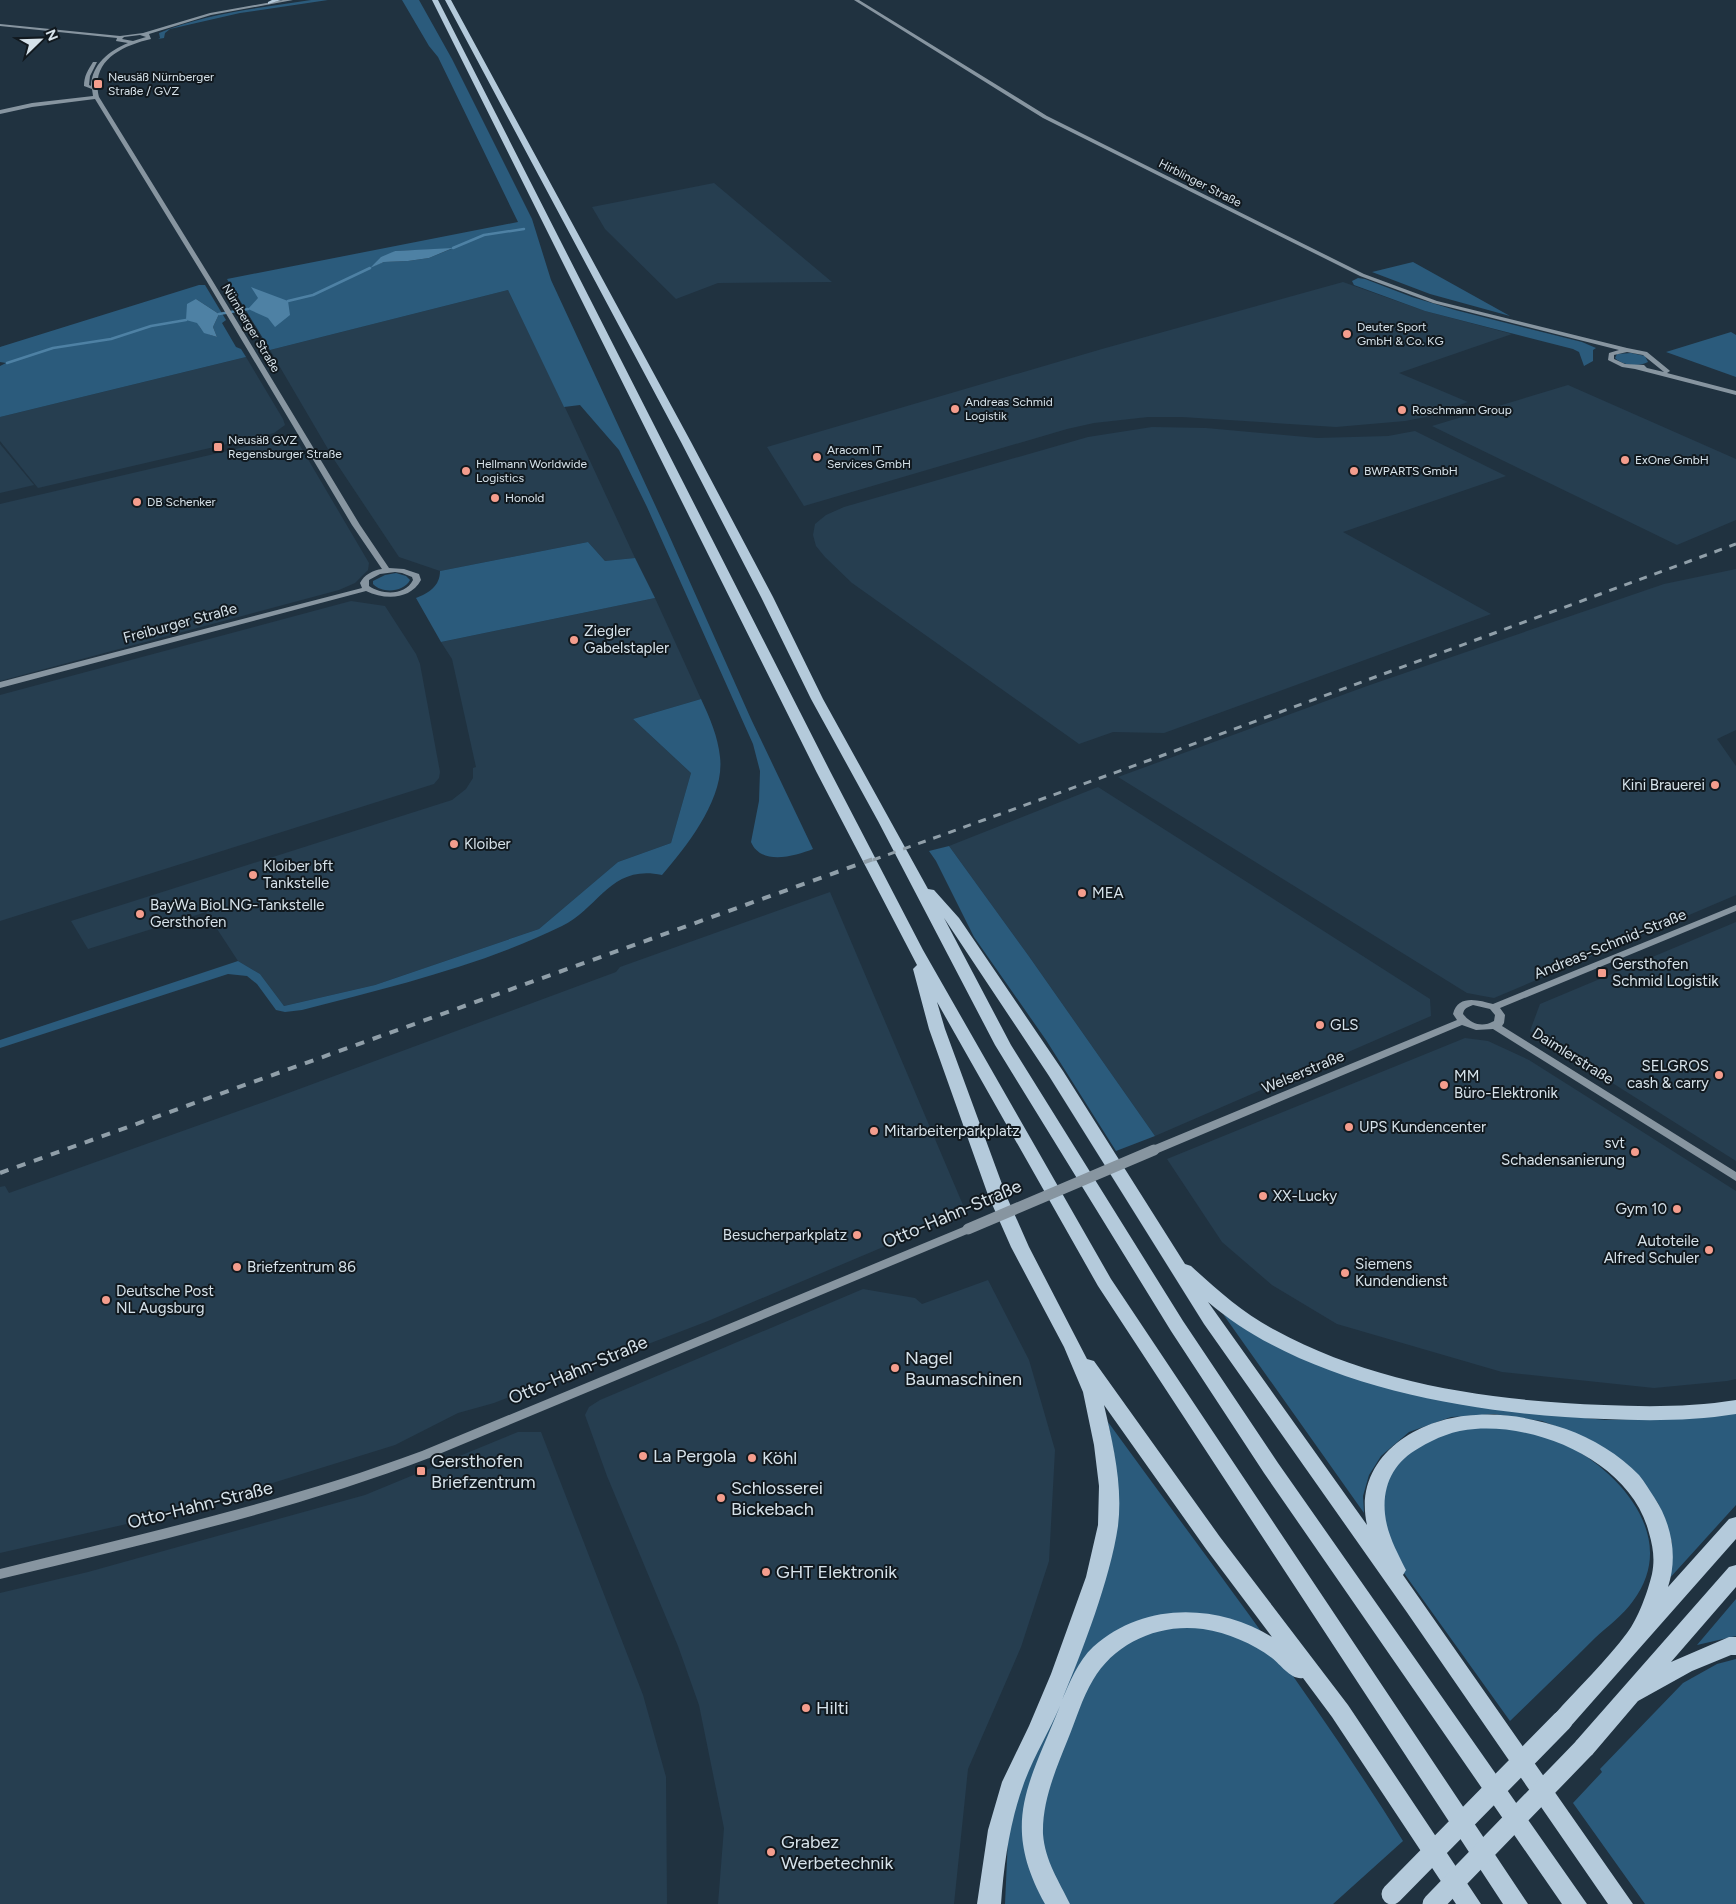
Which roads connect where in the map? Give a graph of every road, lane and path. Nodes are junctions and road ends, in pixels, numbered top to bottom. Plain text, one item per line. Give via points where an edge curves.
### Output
1 (278, 0) edge
2 (291, 0) edge
3 (435, 0) edge
4 (448, 0) edge
5 (856, 0) edge
6 (270, 3) junction
7 (0, 25) edge
8 (144, 34) junction
9 (121, 39) junction
10 (133, 42) junction
11 (96, 62) junction
12 (102, 62) junction
13 (93, 88) junction
14 (96, 97) junction
15 (0, 112) edge
16 (1558, 332) junction
17 (1627, 350) junction
18 (1611, 354) junction
19 (1654, 362) junction
20 (1637, 367) junction
21 (1689, 380) junction
22 (1736, 393) edge
23 (386, 570) junction
24 (366, 589) junction
25 (0, 685) edge
26 (914, 876) junction
27 (1736, 908) edge
28 (916, 950) junction
29 (1494, 1007) junction
30 (1463, 1021) junction
31 (1495, 1026) junction
32 (1154, 1150) joint
33 (1736, 1176) edge
34 (1166, 1250) junction
35 (1073, 1347) junction
36 (1736, 1408) edge
37 (1736, 1525) edge
38 (1736, 1573) edge
39 (0, 1574) edge
40 (1413, 1605) junction
41 (1636, 1638) junction
42 (1736, 1646) edge
43 (1625, 1699) junction
44 (1340, 1711) junction
45 (1387, 1899) edge
46 (989, 1904) edge
47 (1058, 1904) edge
48 (1433, 1904) edge
49 (1470, 1904) edge
50 (1516, 1904) edge
51 (1575, 1904) edge
52 (1621, 1904) edge

1 - 6 highway
2 - 6 street
3 - 28 highway via 727,584
4 - 26 highway via 699,466 817,699
5 - 16 street, Hirblinger Straße via 1045,117 1353,270 1435,302
6 - 8 street via 210,14
7 - 9 street
8 - 9 street via 132,34
8 - 10 street via 149,38
9 - 10 street
9 - 11 street
10 - 12 street
11 - 12 street
11 - 13 street, Nürnberger Straße via 87,75 87,86
12 - 13 street via 96,71
13 - 14 street, Nürnberger Straße
14 - 15 street
14 - 23 street, Nürnberger Straße
16 - 17 street, Hirblinger Straße
16 - 18 street, Hirblinger Straße via 1596,345
17 - 18 street, Hirblinger Straße
17 - 19 street, Hirblinger Straße via 1648,355
18 - 20 street, Hirblinger Straße via 1610,358 1616,363
19 - 20 street
19 - 21 street, Hirblinger Straße via 1662,369
20 - 21 street, Hirblinger Straße
21 - 22 street, Hirblinger Straße
23 - 24 street via 366,579
23 - 24 street via 411,573 418,580 405,591 388,594
24 - 25 street, Freiburger Straße
26 - 34 highway via 965,937 1057,1075
26 - 51 highway via 1003,1045 1177,1326 1271,1468
27 - 29 street, Andreas-Schmid-Straße
28 - 35 highway via 936,1029 997,1195 1020,1247
28 - 50 highway via 1104,1282
29 - 30 street via 1480,1002 1463,1004 1458,1010
29 - 31 street via 1501,1019
30 - 31 street via 1478,1028
30 - 32 street, Welserstraße
31 - 33 street, Daimlerstraße
32 - 39 street, Otto-Hahn-Straße, bridge via 359,1480 268,1508
34 - 36 highway via 1217,1301 1258,1330 1306,1353 1372,1376 1439,1394 1514,1407 1569,1412 1661,1414
34 - 40 highway via 1222,1336
35 - 44 highway via 1213,1543
35 - 46 highway via 1092,1392 1104,1445 1109,1486 1108,1526 1096,1578 1062,1674 1013,1782 999,1830
37 - 41 highway
38 - 43 highway
40 - 41 highway via 1378,1530 1375,1499 1385,1467 1391,1457 1426,1432 1467,1422 1512,1422 1546,1430 1595,1452 1631,1481 1648,1505 1660,1533 1664,1564
40 - 52 highway
41 - 45 highway, bridge via 1562,1721
42 - 43 highway via 1685,1665
43 - 48 highway, bridge via 1584,1748
44 - 47 highway via 1291,1661 1244,1630 1210,1621 1178,1619 1151,1623 1122,1636 1099,1655 1082,1679 1038,1793 1032,1826 1036,1858 1048,1889
44 - 49 highway

